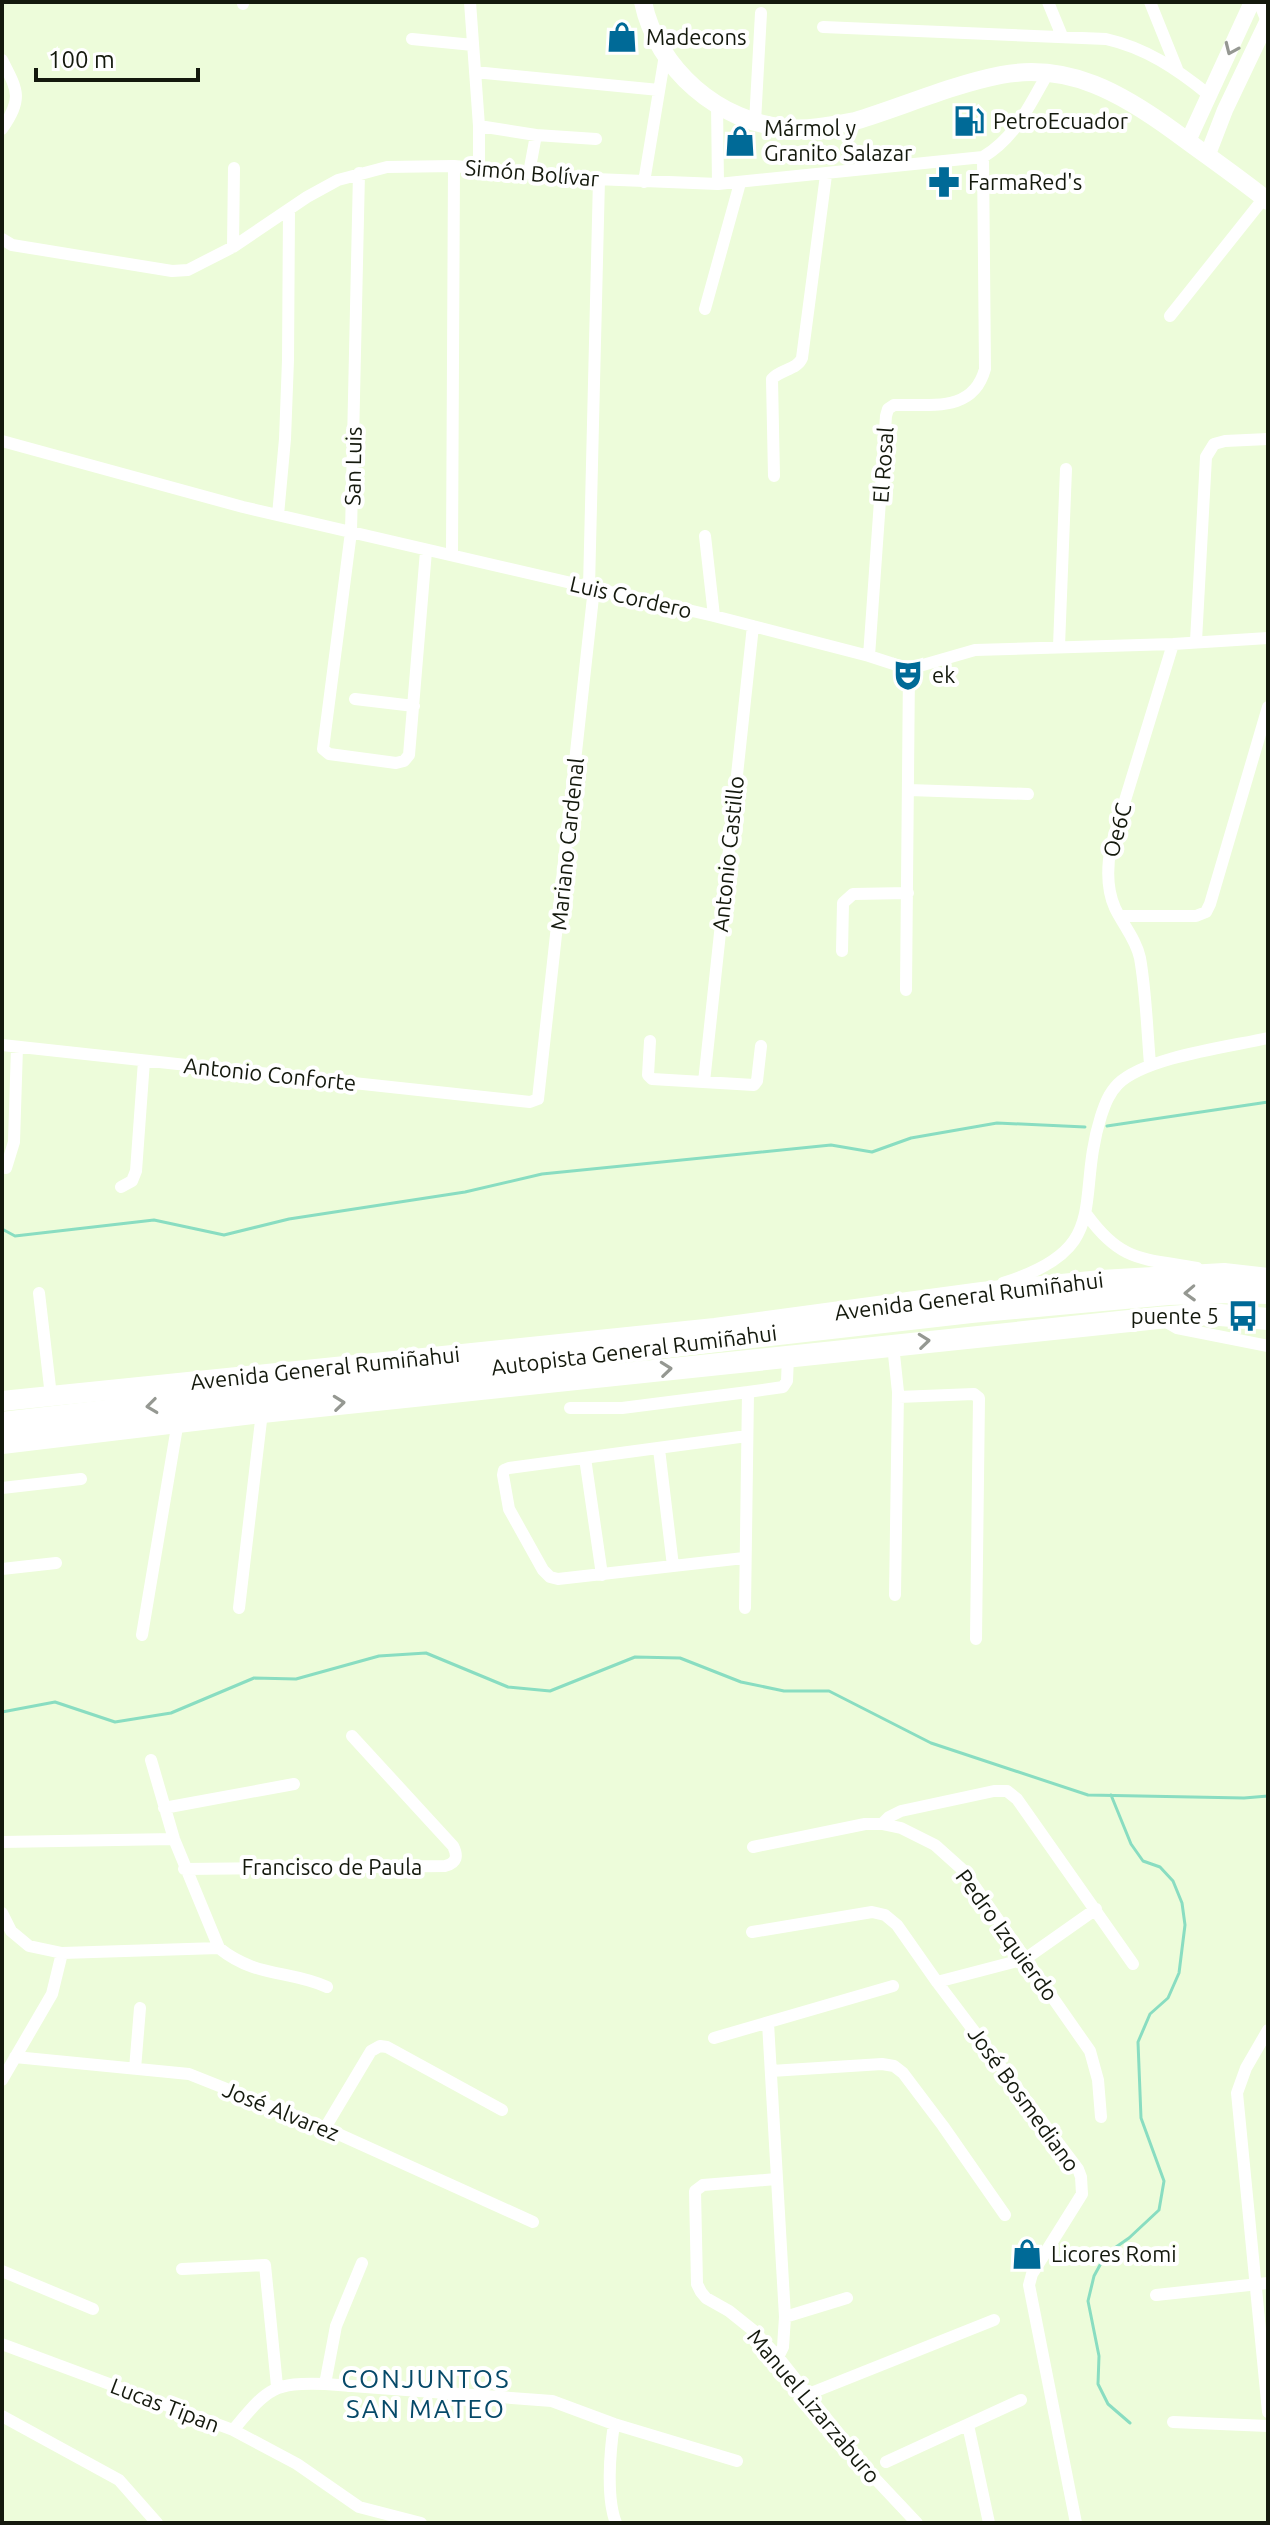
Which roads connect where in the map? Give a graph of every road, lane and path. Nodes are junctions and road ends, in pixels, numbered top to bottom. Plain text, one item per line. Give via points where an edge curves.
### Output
1 (470, 2) edge
2 (643, 2) edge
3 (1048, 2) edge
4 (1150, 2) edge
5 (1252, 2) edge
6 (1259, 2) edge
7 (761, 13) dead end
8 (1268, 22) edge
9 (823, 27) dead end
10 (1062, 36) junction
11 (412, 39) dead end
12 (473, 45) junction
13 (665, 55) junction
14 (2, 60) edge
15 (1177, 69) junction
16 (475, 72) junction
17 (1048, 73) junction
18 (659, 90) junction
19 (1209, 95) junction
20 (717, 104) junction
21 (755, 122) junction
22 (479, 126) junction
23 (2, 129) edge
24 (536, 135) junction
25 (596, 139) dead end
26 (1188, 141) junction
27 (1208, 154) junction
28 (983, 157) junction
29 (454, 166) junction
30 (234, 168) dead end
31 (479, 168) junction
32 (359, 173) junction
33 (529, 173) junction
34 (826, 175) junction
35 (599, 179) junction
36 (644, 182) junction
37 (740, 183) junction
38 (718, 184) junction
39 (1266, 200) edge
40 (289, 209) junction
41 (2, 239) edge
42 (233, 247) junction
43 (705, 309) dead end
44 (1170, 316) dead end
45 (1268, 439) edge
46 (2, 441) edge
47 (1066, 469) dead end
48 (774, 476) dead end
49 (278, 515) junction
50 (351, 532) junction
51 (705, 536) dead end
52 (426, 551) junction
53 (452, 555) junction
54 (592, 588) junction
55 (714, 616) junction
56 (753, 626) junction
57 (1268, 638) edge
58 (1196, 641) junction
59 (1173, 644) junction
60 (1059, 646) junction
61 (869, 656) junction
62 (909, 669) junction
63 (355, 699) dead end
64 (414, 706) junction
65 (1268, 707) edge
66 (909, 790) junction
67 (1028, 794) dead end
68 (908, 893) junction
69 (1120, 916) junction
70 (842, 951) dead end
71 (906, 990) dead end
72 (1268, 1038) edge
73 (650, 1041) dead end
74 (2, 1045) edge
75 (761, 1046) dead end
76 (17, 1047) junction
77 (144, 1061) junction
78 (1150, 1064) junction
79 (704, 1082) junction
80 (538, 1099) joint
81 (6, 1168) dead end
82 (121, 1187) dead end
83 (1087, 1215) junction
84 (1224, 1273) junction
85 (1268, 1278) edge
86 (982, 1292) junction
87 (39, 1293) dead end
88 (1268, 1293) edge
89 (1158, 1318) junction
90 (1268, 1319) edge
91 (893, 1345) junction
92 (1268, 1346) edge
93 (788, 1356) junction
94 (748, 1392) junction
95 (51, 1396) junction
96 (898, 1397) junction
97 (2, 1401) edge
98 (570, 1408) dead end
99 (262, 1412) junction
100 (178, 1421) junction
101 (2, 1423) edge
102 (747, 1436) junction
103 (2, 1443) edge
104 (659, 1449) junction
105 (585, 1458) junction
106 (81, 1479) dead end
107 (2, 1488) edge
108 (744, 1558) junction
109 (56, 1563) dead end
110 (673, 1566) junction
111 (2, 1569) edge
112 (602, 1575) junction
113 (895, 1595) dead end
114 (239, 1608) dead end
115 (745, 1608) dead end
116 (142, 1635) dead end
117 (976, 1639) dead end
118 (352, 1736) dead end
119 (151, 1760) dead end
120 (294, 1784) dead end
121 (164, 1808) junction
122 (882, 1824) junction
123 (174, 1839) junction
124 (2, 1842) edge
125 (753, 1847) dead end
126 (184, 1869) junction
127 (1096, 1909) junction
128 (2, 1913) edge
129 (752, 1932) dead end
130 (219, 1948) junction
131 (62, 1953) junction
132 (1025, 1959) junction
133 (1133, 1964) dead end
134 (937, 1982) junction
135 (893, 1986) dead end
136 (327, 1987) dead end
137 (140, 2008) dead end
138 (768, 2023) junction
139 (1268, 2030) edge
140 (714, 2038) dead end
141 (15, 2057) junction
142 (135, 2069) junction
143 (771, 2071) junction
144 (2, 2080) edge
145 (502, 2110) dead end
146 (1101, 2117) dead end
147 (325, 2128) junction
148 (776, 2179) junction
149 (1005, 2215) dead end
150 (533, 2222) dead end
151 (362, 2263) dead end
152 (182, 2269) dead end
153 (2, 2271) edge
154 (1262, 2283) edge
155 (1156, 2295) dead end
156 (847, 2298) dead end
157 (93, 2309) dead end
158 (785, 2317) junction
159 (994, 2320) dead end
160 (2, 2344) edge
161 (778, 2357) junction
162 (325, 2384) junction
163 (277, 2386) junction
164 (806, 2395) junction
165 (1021, 2400) dead end
166 (1268, 2412) edge
167 (2, 2416) edge
168 (1173, 2422) dead end
169 (614, 2424) junction
170 (968, 2425) junction
171 (1268, 2426) edge
172 (233, 2430) junction
173 (737, 2461) dead end
174 (886, 2462) dead end
175 (157, 2523) edge
176 (421, 2523) edge
177 (616, 2523) edge
178 (917, 2523) edge
179 (989, 2523) edge
180 (1076, 2523) edge

1 - 12 street
2 - 13 main road
3 - 10 street
4 - 15 street
5 -> 19 street
6 - 8 street
7 - 21 street
8 - 27 street
9 - 10 street
10 - 15 street via 1126,43
11 - 12 street
12 - 16 street
13 - 18 street
13 - 20 main road via 681,76
14 - 23 street via 18,96
15 - 19 street
16 - 18 street
16 - 22 street
17 - 21 main road via 1001,75 834,125 788,128
17 - 26 main road via 1124,97
17 - 28 street via 1011,136
18 - 36 street
19 - 26 street
20 - 21 main road
20 - 38 street
22 - 24 street
22 - 31 street
24 - 25 street
24 - 33 street
26 - 27 main road
27 - 39 main road
28 - 34 street, Simón Bolívar
28 - 61 street, El Rosal via 985,369 981,383 961,401 888,409
29 - 31 street, Simón Bolívar
29 - 32 street, Simón Bolívar
29 - 53 street
30 - 42 street
31 - 33 street, Simón Bolívar
32 - 40 street, Simón Bolívar
32 - 50 street, San Luis
33 - 35 street, Simón Bolívar
34 - 37 street, Simón Bolívar
34 - 48 street via 802,358 772,379
35 - 36 street, Simón Bolívar
35 - 54 street, Mariano Cardenal
36 - 38 street, Simón Bolívar
37 - 38 street, Simón Bolívar
37 - 43 street
39 - 44 street
40 - 42 street, Simón Bolívar
40 - 49 street via 285,452
41 - 42 street, Simón Bolívar via 12,245 172,271 188,270
45 - 58 street via 1214,444 1206,457
46 - 49 street, Luis Cordero
47 - 60 street
49 - 50 street, Luis Cordero
50 - 52 street, Luis Cordero
50 - 64 street, San Luis via 323,749 329,754 404,761
51 - 55 street
52 - 53 street, Luis Cordero
52 - 64 street
53 - 54 street, Luis Cordero
54 - 55 street, Luis Cordero
54 - 80 street, Mariano Cardenal
55 - 56 street, Luis Cordero
56 - 61 street, Luis Cordero
56 - 79 street, Antonio Castillo
57 - 58 street
58 - 59 street
59 - 60 street
59 - 69 street, Oe6C via 1107,866
60 - 62 street via 975,650
61 - 62 street, Luis Cordero
62 - 66 street
63 - 64 street
65 - 69 street via 1206,912
66 - 67 street
66 - 68 street
68 - 70 street via 853,894 843,903
68 - 71 street
69 - 78 street, Oe6C via 1139,956
72 - 78 street
73 - 79 street via 652,1079
74 - 76 street, Antonio Conforte
75 - 79 street via 754,1085
76 - 77 street, Antonio Conforte
76 - 81 street via 14,1142
77 - 80 street, Antonio Conforte
77 - 82 street via 136,1171
78 - 83 street via 1120,1082 1105,1103
83 - 84 street via 1103,1237 1131,1256
83 - 86 street via 1074,1241 1056,1260
84 - 85 main road, Avenida General Rumiñahui
84 - 86 main road, Avenida General Rumiñahui
86 - 95 main road, Avenida General Rumiñahui via 715,1328
87 - 95 street
88 -> 101 highway, Autopista General Rumiñahui via 1168,1294 971,1312
89 - 90 highway, Autopista General Rumiñahui via 1208,1314
91 -> 89 highway, Autopista General Rumiñahui
89 - 92 street via 1177,1328
91 - 93 highway, Autopista General Rumiñahui
91 - 96 street
93 - 94 street via 783,1387
99 -> 93 highway, Autopista General Rumiñahui
94 - 98 street via 622,1408
94 - 102 street
95 - 97 main road, Avenida General Rumiñahui
96 - 113 street
96 - 117 street via 979,1398
99 - 100 highway, Autopista General Rumiñahui
99 - 114 street
100 - 103 highway, Autopista General Rumiñahui
100 - 116 street
102 - 104 street
102 - 108 street
104 - 105 street
104 - 110 street
105 - 112 street
105 - 112 street via 509,1468 503,1475 509,1509 543,1570 558,1579
106 - 107 street
108 - 110 street
108 - 115 street
109 - 111 street
110 - 112 street
118 - 126 street, Francisco de Paula via 453,1846 453,1864
119 - 121 street
120 - 121 street
121 - 123 street
122 - 125 street, Pedro Izquierdo
122 - 127 street via 901,1811 1007,1791
122 - 132 street, Pedro Izquierdo via 935,1845 964,1871
123 - 124 street
123 - 126 street
126 - 130 street
127 - 132 street
127 - 133 street
128 - 131 street via 11,1931 29,1946
129 - 134 street, José Bosmediano via 872,1912 885,1915
130 - 131 street
130 - 136 street via 252,1968
131 - 141 street via 52,1994
132 - 134 street
132 - 146 street, Pedro Izquierdo via 1090,2051
134 - 180 street, José Bosmediano via 1081,2177 1082,2194 1029,2285
135 - 138 street
137 - 142 street
138 - 140 street
138 - 143 street
139 - 154 street via 1237,2093
141 - 142 street, José Alvarez
141 - 144 street
142 - 147 street, José Alvarez via 189,2074
143 - 148 street
143 - 149 street via 894,2066
145 - 147 street via 380,2046 371,2051
147 - 150 street, José Alvarez
148 - 158 street
148 - 161 street, Manuel Lizarzaburo via 703,2185 695,2191 701,2292 754,2331
151 - 162 street via 336,2326
152 - 163 street via 265,2265
153 - 157 street
154 - 155 street
154 - 166 street
156 - 158 street
158 - 161 street
159 - 164 street
160 - 172 street, Lucas Tipan
161 - 164 street, Manuel Lizarzaburo
162 - 163 street
162 - 169 street via 552,2401
163 - 172 street, Lucas Tipan
164 - 178 street, Manuel Lizarzaburo
165 - 170 street
167 - 175 street via 119,2480
168 - 171 street
169 - 173 street
169 - 177 street via 611,2491
170 - 174 street
170 - 179 street
172 - 176 street via 297,2464 359,2507

